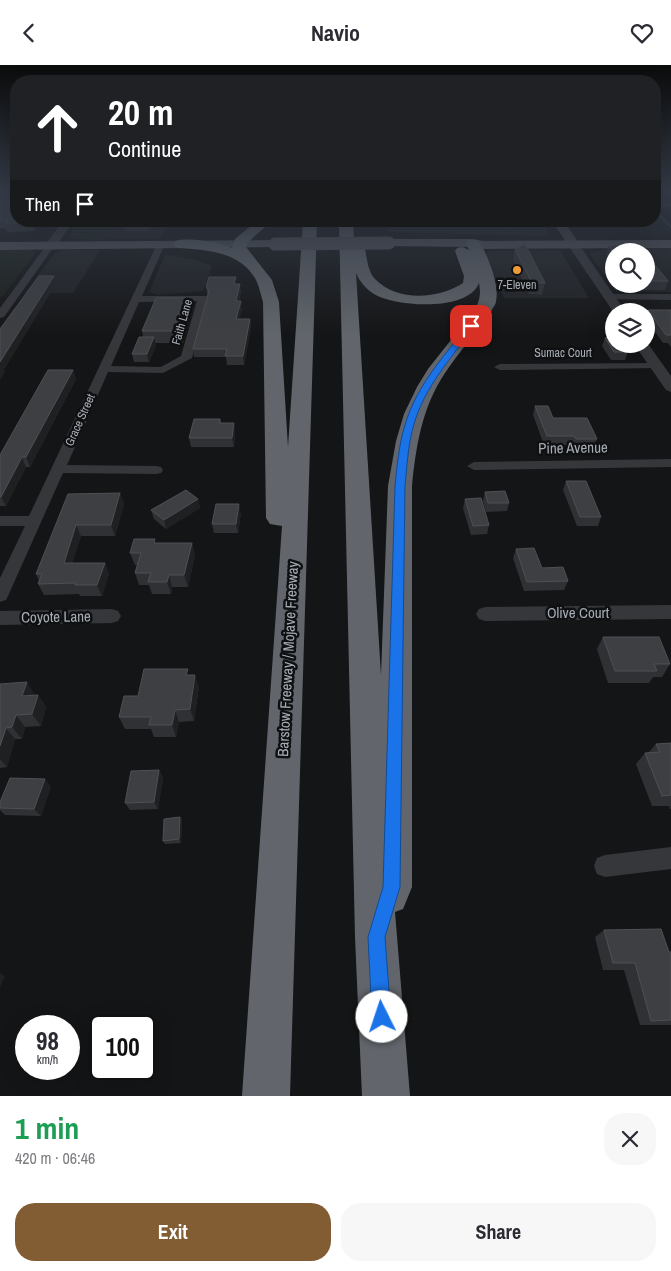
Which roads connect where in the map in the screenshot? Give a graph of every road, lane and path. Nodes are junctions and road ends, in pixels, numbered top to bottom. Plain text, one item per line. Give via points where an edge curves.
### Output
1 (55, 239) edge
2 (71, 239) edge
3 (253, 239) edge
4 (309, 239) edge
5 (347, 239) edge
6 (356, 239) edge
7 (570, 239) edge
8 (667, 239) edge
9 (572, 242) junction
10 (466, 243) junction
11 (671, 244) edge
12 (51, 245) junction
13 (108, 245) junction
14 (161, 245) junction
15 (180, 245) joint
16 (0, 246) edge
17 (244, 253) junction
18 (610, 297) junction
19 (671, 297) edge
20 (135, 299) junction
21 (4, 303) edge
22 (614, 303) edge
23 (0, 315) edge
24 (648, 353) edge
25 (657, 366) junction
26 (500, 367) dead end
27 (103, 369) junction
28 (671, 387) edge
29 (671, 463) edge
30 (474, 466) dead end
31 (58, 469) junction
32 (156, 469) dead end
33 (0, 521) edge
34 (35, 521) junction
35 (0, 596) edge
36 (671, 612) edge
37 (485, 614) dead end
38 (112, 616) dead end
39 (0, 617) edge
40 (285, 704) junction
41 (671, 858) edge
42 (605, 866) dead end
43 (376, 937) junction
44 (266, 1096) edge
45 (386, 1096) edge

1 - 12 street
2 - 13 main road
3 - 17 highway
4 - 40 highway, Barstow Freeway / Mojave Freeway
5 - 43 highway
6 - 10 highway via 368,281 382,291 406,299 450,297 471,285
7 - 9 main road
8 - 9 main road
9 - 10 main road
9 - 11 main road
9 - 18 street
10 - 17 main road, bridge via 275,244
10 - 43 highway via 487,280 488,302 422,394 409,425 403,462 392,887
12 - 13 main road
12 - 16 main road
12 - 21 street
13 - 14 main road
14 - 15 main road
14 - 20 street, Grace Street
15 - 17 highway
17 - 40 highway via 264,279 270,302
18 - 19 street
18 - 22 street
20 - 27 street, Grace Street
20 - 27 street, Faith Lane via 203,298 186,358 163,370
21 - 23 street
24 - 25 street
25 - 26 street, Sumac Court
25 - 28 street
27 - 31 street, Grace Street
29 - 30 street, Pine Avenue
31 - 32 street
31 - 34 street, Grace Street
33 - 34 street
34 - 35 street, Grace Street
36 - 37 street, Olive Court
38 - 39 street, Coyote Lane
40 - 44 highway, Barstow Freeway / Mojave Freeway
41 - 42 street
43 - 45 highway

